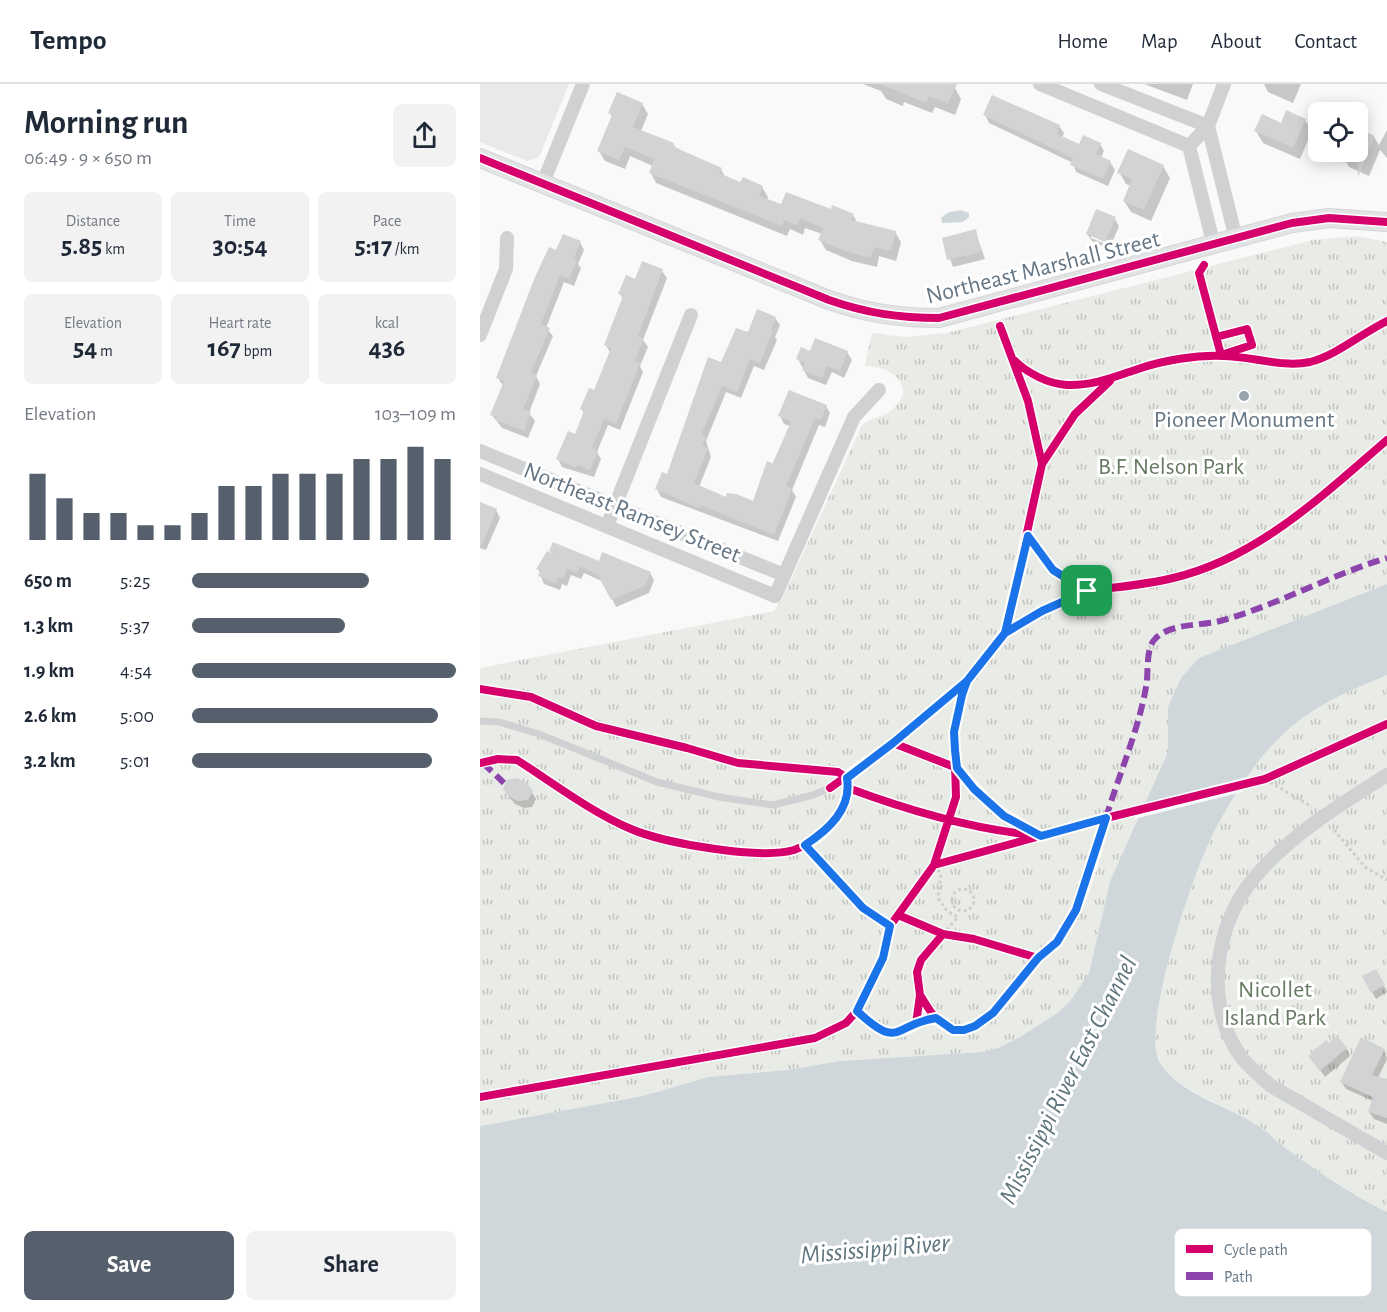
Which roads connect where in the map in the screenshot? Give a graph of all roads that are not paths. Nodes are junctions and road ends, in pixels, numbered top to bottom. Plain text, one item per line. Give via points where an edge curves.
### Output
1 (583, 84) edge
2 (1040, 84) edge
3 (1101, 84) edge
4 (1224, 84) edge
5 (1208, 126) junction
6 (1189, 146) junction
7 (480, 158) edge
8 (543, 183) junction
9 (1387, 222) edge
10 (507, 238) dead end
11 (1236, 239) junction
12 (1214, 246) junction
13 (691, 315) dead end
14 (480, 335) edge
15 (879, 390) dead end
16 (480, 451) edge
17 (480, 474) edge
18 (615, 506) junction
19 (608, 526) junction
20 (784, 575) junction
21 (480, 721) edge
22 (1387, 775) edge
23 (830, 788) dead end
24 (1387, 1153) edge

1 - 8 street
2 - 6 street
3 - 5 street
4 - 5 street
5 - 6 street
5 - 11 street
6 - 12 street
7 - 8 street, Northeast Marshall Street
8 - 12 street, Northeast Marshall Street via 829,300 865,312 902,318 939,318
9 - 11 street, Northeast Marshall Street via 1329,218 1292,223
10 - 14 street via 506,269
11 - 12 street, Northeast Marshall Street
13 - 18 street
15 - 20 street via 854,417
16 - 18 street, Northeast Ramsey Street
17 - 19 street, Northeast Ramsey Street
18 - 19 street
18 - 20 street, Northeast Ramsey Street
19 - 20 street, Northeast Ramsey Street via 775,596
21 - 23 lane via 499,722 539,734 657,782 719,798 773,806
22 - 24 street via 1324,818 1261,870 1234,910 1223,941 1218,980 1224,1020 1241,1057 1271,1086

